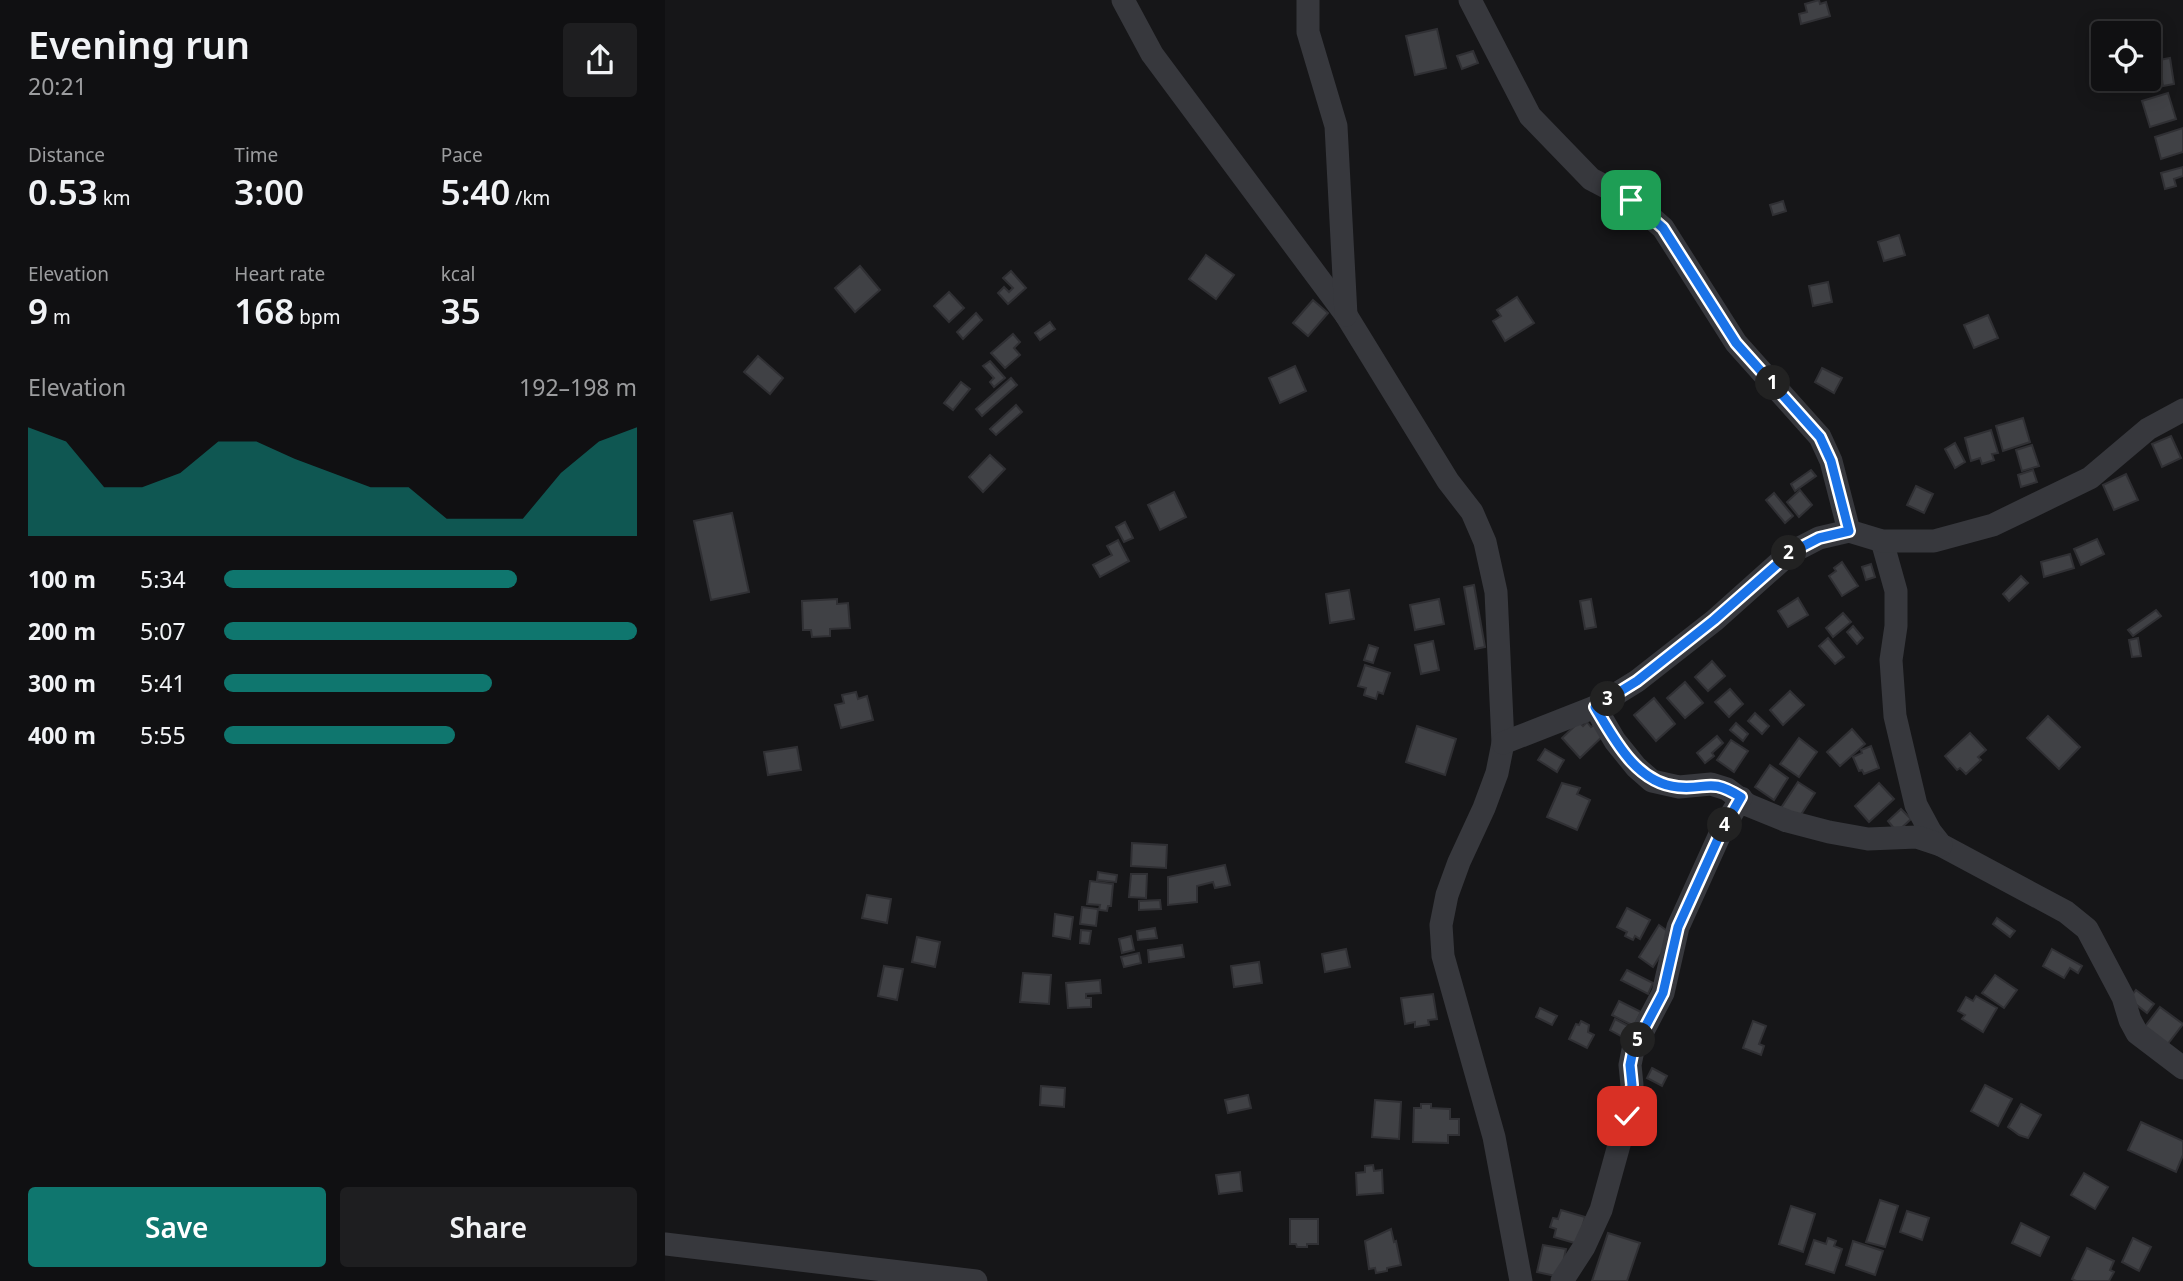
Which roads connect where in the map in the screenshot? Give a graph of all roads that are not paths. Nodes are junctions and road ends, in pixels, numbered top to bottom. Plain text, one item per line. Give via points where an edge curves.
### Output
1 (1123, 0) edge
2 (1308, 0) edge
3 (1470, 0) edge
4 (1346, 315) junction
5 (2183, 410) edge
6 (1849, 531) junction
7 (1882, 541) junction
8 (1595, 707) junction
9 (1503, 743) junction
10 (1741, 797) junction
11 (1941, 845) junction
12 (2183, 1068) edge
13 (665, 1244) edge
14 (940, 1279) edge
15 (976, 1281) edge
16 (1521, 1281) edge
17 (1562, 1281) edge

1 - 4 street via 1152,54
2 - 4 street via 1308,32 1336,126
3 - 6 street via 1530,116 1591,179 1631,200 1663,228 1736,343 1820,437
4 - 9 street via 1448,481 1472,512 1485,542 1496,592
5 - 7 street via 2148,429 2090,478 1993,525 1934,541
6 - 7 street
6 - 8 street via 1819,538 1790,553 1637,681
7 - 11 street via 1896,591 1891,660 1895,716 1916,804
8 - 9 street
8 - 10 street via 1615,741 1653,781 1679,788 1711,784
9 - 16 street via 1484,808 1447,895 1441,925 1443,956 1494,1137
10 - 11 street via 1748,805 1787,821 1829,832 1868,839 1917,837
10 - 17 street via 1678,927 1663,993 1633,1050 1627,1116 1601,1210
11 - 12 street via 2066,912 2087,929 2137,1033
13 - 14 street
14 - 15 street

